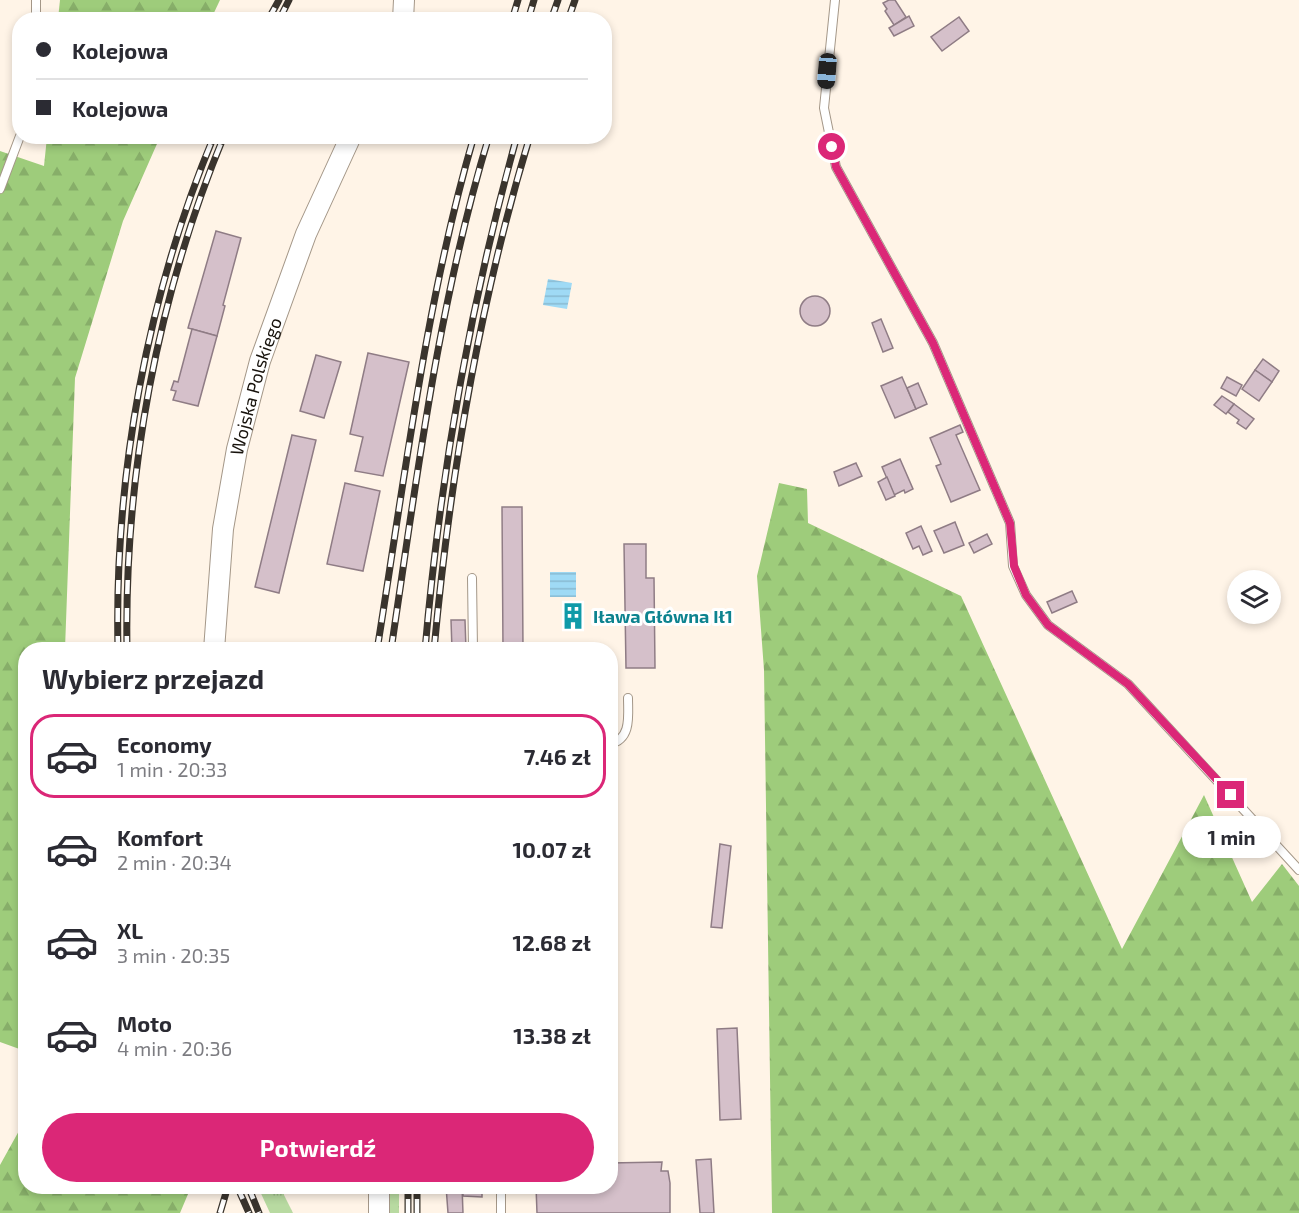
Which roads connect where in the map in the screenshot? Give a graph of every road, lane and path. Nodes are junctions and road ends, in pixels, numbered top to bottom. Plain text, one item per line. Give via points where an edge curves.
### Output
1 (835, 0) edge
2 (17, 144) edge
3 (347, 144) edge
4 (0, 189) edge
5 (472, 578) dead end
6 (215, 642) edge
7 (474, 642) edge
8 (628, 698) dead end
9 (618, 742) edge
10 (1299, 870) edge
11 (380, 1194) edge
12 (501, 1194) edge
13 (379, 1213) edge
14 (501, 1213) edge

1 - 10 lane via 824,108 836,167 933,343 1010,523 1014,566 1026,595 1048,625 1128,684
2 - 4 lane
3 - 6 street, Wojska Polskiego via 306,234 260,361 237,449 223,529
5 - 7 lane
8 - 9 lane via 627,730
11 - 13 street
12 - 14 lane

